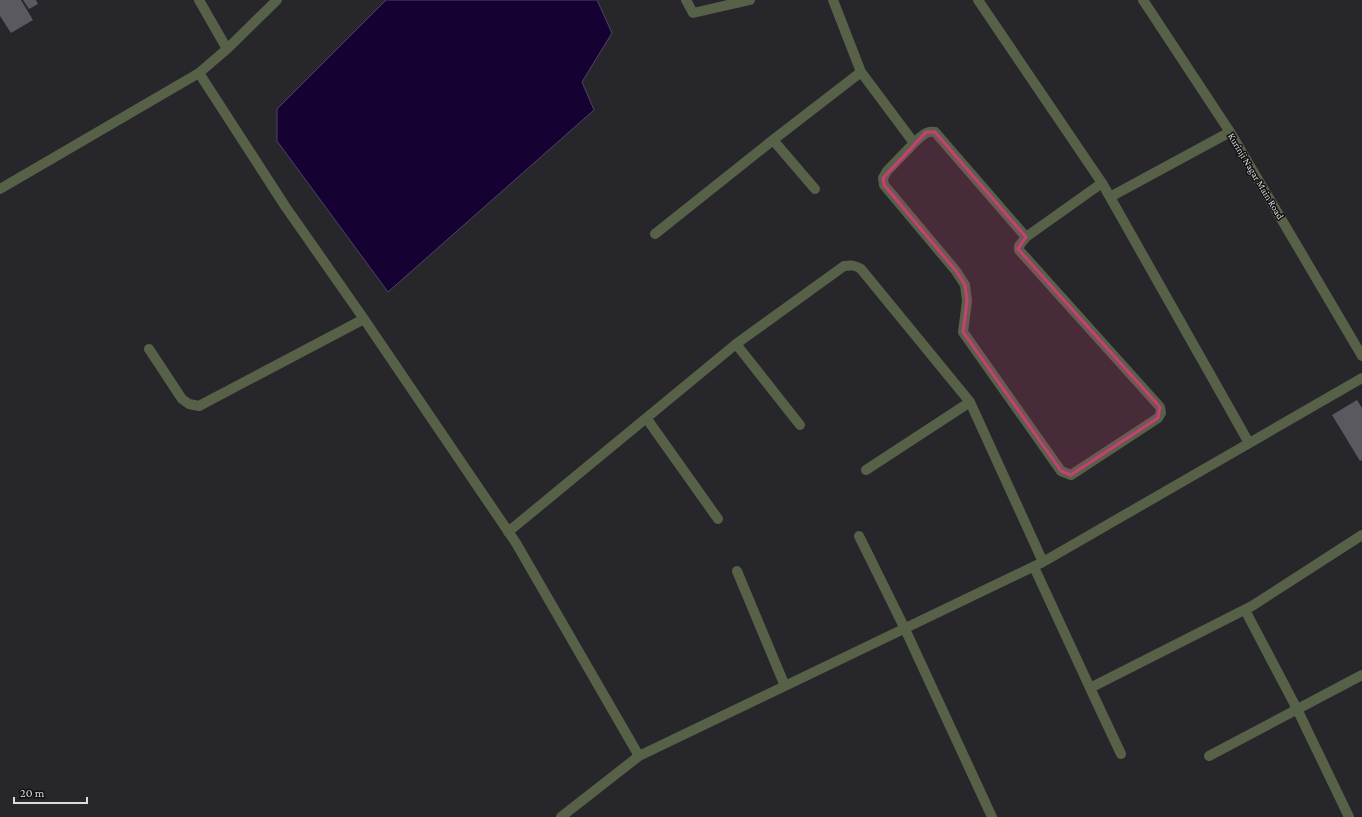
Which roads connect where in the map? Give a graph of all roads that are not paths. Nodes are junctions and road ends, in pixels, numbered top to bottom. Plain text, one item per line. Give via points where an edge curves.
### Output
1 (199, 0) edge
2 (276, 0) edge
3 (686, 0) edge
4 (750, 0) edge
5 (833, 0) edge
6 (978, 0) edge
7 (1143, 0) edge
8 (227, 49) junction
9 (861, 72) junction
10 (199, 73) junction
11 (1230, 132) junction
12 (773, 140) junction
13 (914, 143) junction
14 (1102, 183) junction
15 (0, 189) edge
16 (815, 189) dead end
17 (1110, 198) junction
18 (655, 234) dead end
19 (1026, 237) junction
20 (364, 319) junction
21 (736, 344) junction
22 (150, 349) dead end
23 (1362, 356) edge
24 (1362, 378) edge
25 (970, 402) junction
26 (647, 418) junction
27 (800, 425) dead end
28 (1249, 443) junction
29 (866, 470) dead end
30 (718, 519) dead end
31 (508, 532) junction
32 (1362, 535) edge
33 (859, 536) dead end
34 (1043, 562) junction
35 (1034, 567) junction
36 (737, 571) dead end
37 (1245, 610) junction
38 (905, 629) junction
39 (1362, 675) edge
40 (785, 686) junction
41 (1090, 688) junction
42 (1297, 709) junction
43 (1121, 754) dead end
44 (639, 756) junction
45 (1209, 756) dead end
46 (561, 817) edge
47 (992, 817) edge
48 (1350, 817) edge

1 - 8 street
2 - 8 street
3 - 4 street via 693,13
5 - 9 street
6 - 14 street
7 - 11 street, Kurinji Nagar Main Road
8 - 10 street
9 - 12 street
9 - 13 street
10 - 15 street
10 - 20 street via 285,206
11 - 17 street
11 - 23 street, Kurinji Nagar Main Road
12 - 16 street
12 - 18 street
13 - 19 street via 926,132 935,132
13 - 19 street via 886,171 884,185 956,271 965,285 967,301 963,332 1061,471 1071,475 1158,418 1161,413 1160,407 1019,250
14 - 17 street
14 - 19 street
17 - 28 street
20 - 22 street via 199,406 182,399
20 - 31 street
21 - 25 street via 844,266 856,266
21 - 26 street
21 - 27 street
24 - 28 street
25 - 29 street
25 - 34 street
26 - 30 street
26 - 31 street
28 - 34 street
31 - 44 street
32 - 37 street
33 - 38 street
34 - 35 street
35 - 38 street
35 - 41 street
36 - 40 street
37 - 41 street
37 - 42 street
38 - 40 street
38 - 47 street
39 - 42 street
40 - 44 street
41 - 43 street
42 - 45 street
42 - 48 street
44 - 46 street

